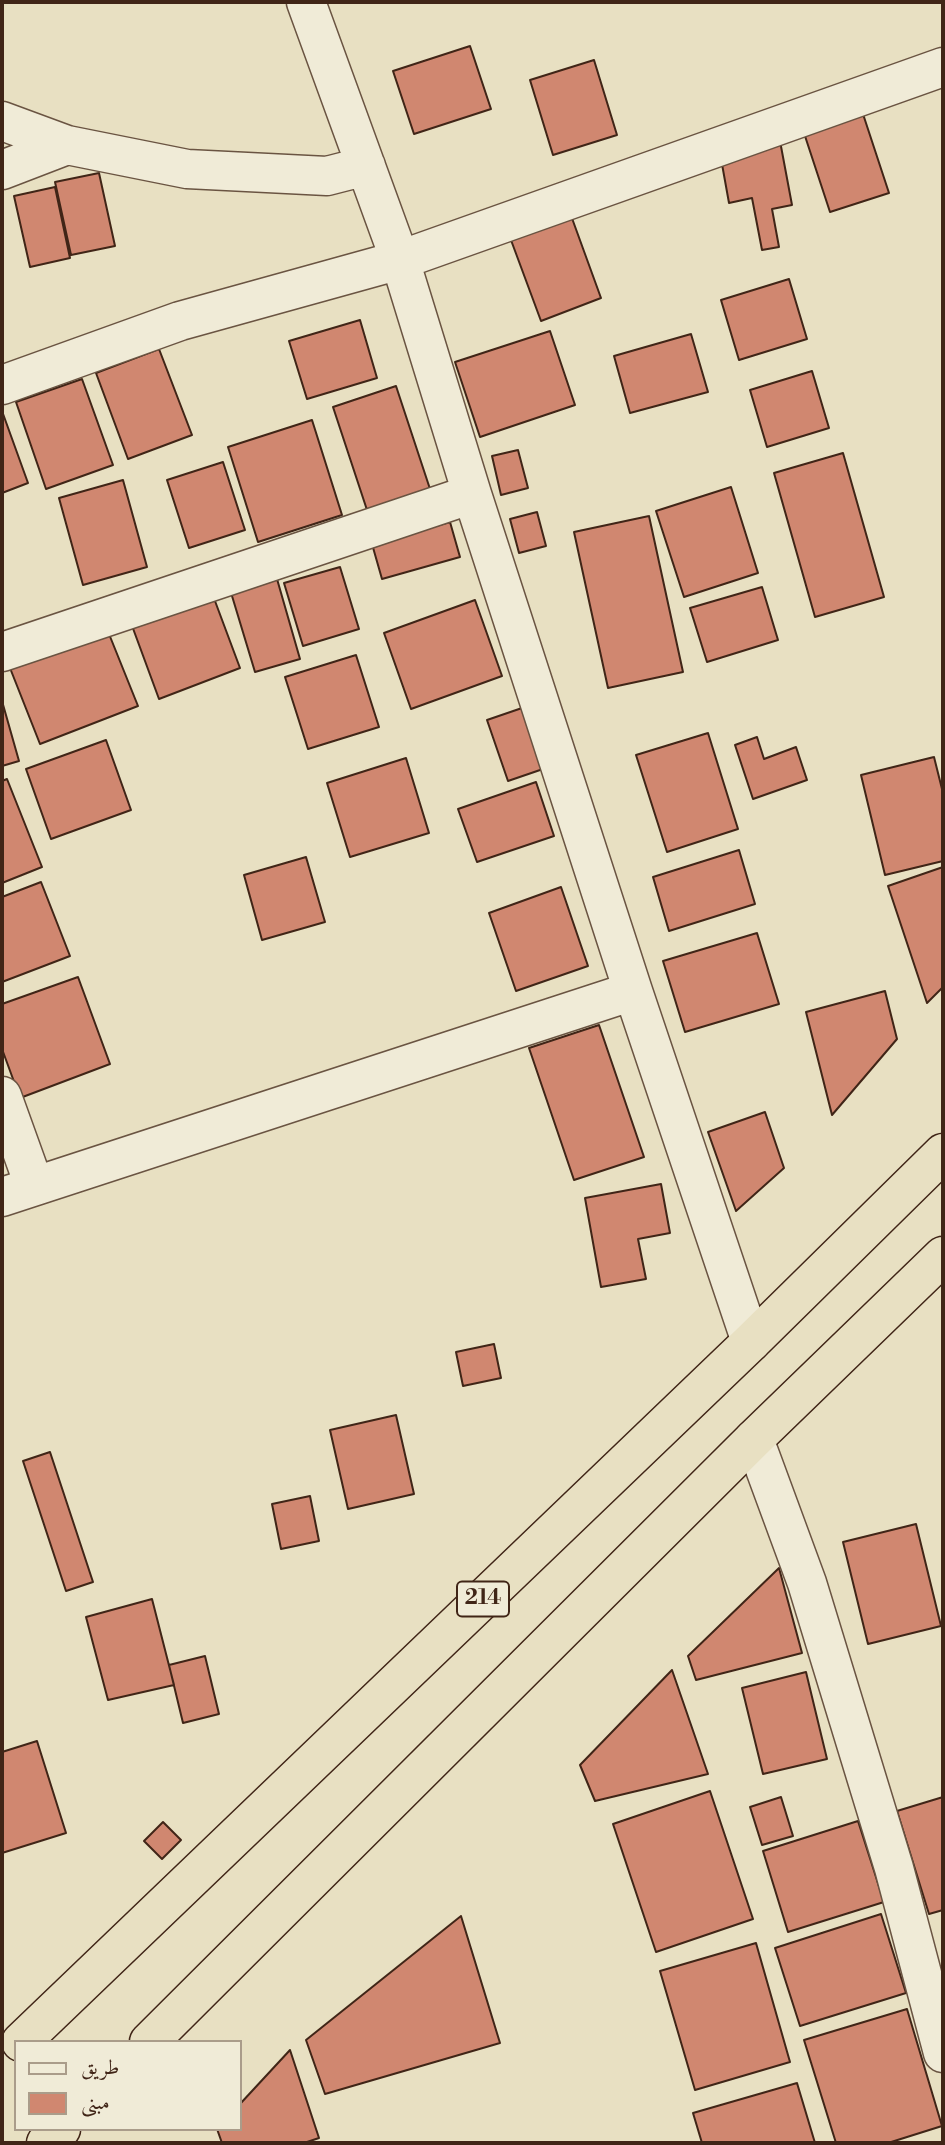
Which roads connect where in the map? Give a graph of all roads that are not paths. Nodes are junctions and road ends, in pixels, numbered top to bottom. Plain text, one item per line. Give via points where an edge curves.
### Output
1 (306, 2) edge
2 (943, 67) edge
3 (2, 121) edge
4 (67, 145) junction
5 (366, 166) junction
6 (2, 170) edge
7 (400, 260) junction
8 (2, 385) edge
9 (472, 494) junction
10 (2, 652) edge
11 (633, 990) junction
12 (2, 1096) edge
13 (941, 1160) edge
14 (18, 1191) edge
15 (943, 1256) edge
16 (751, 1342) junction
17 (754, 1439) junction
18 (22, 2040) edge
19 (151, 2040) edge
20 (943, 2053) edge
21 (59, 2131) edge
22 (46, 2143) edge

1 - 5 street
2 - 7 street
3 - 4 street
4 - 5 street via 187,169 327,176
4 - 6 street
5 - 7 street
7 - 8 street via 180,321
7 - 9 street
9 - 10 street
9 - 11 street
11 - 14 street
11 - 16 street
12 - 14 street
13 - 16 highway, 214
15 - 17 highway
16 - 18 highway, 214
17 - 19 highway
17 - 20 street via 815,1608 894,1868
21 - 22 highway

